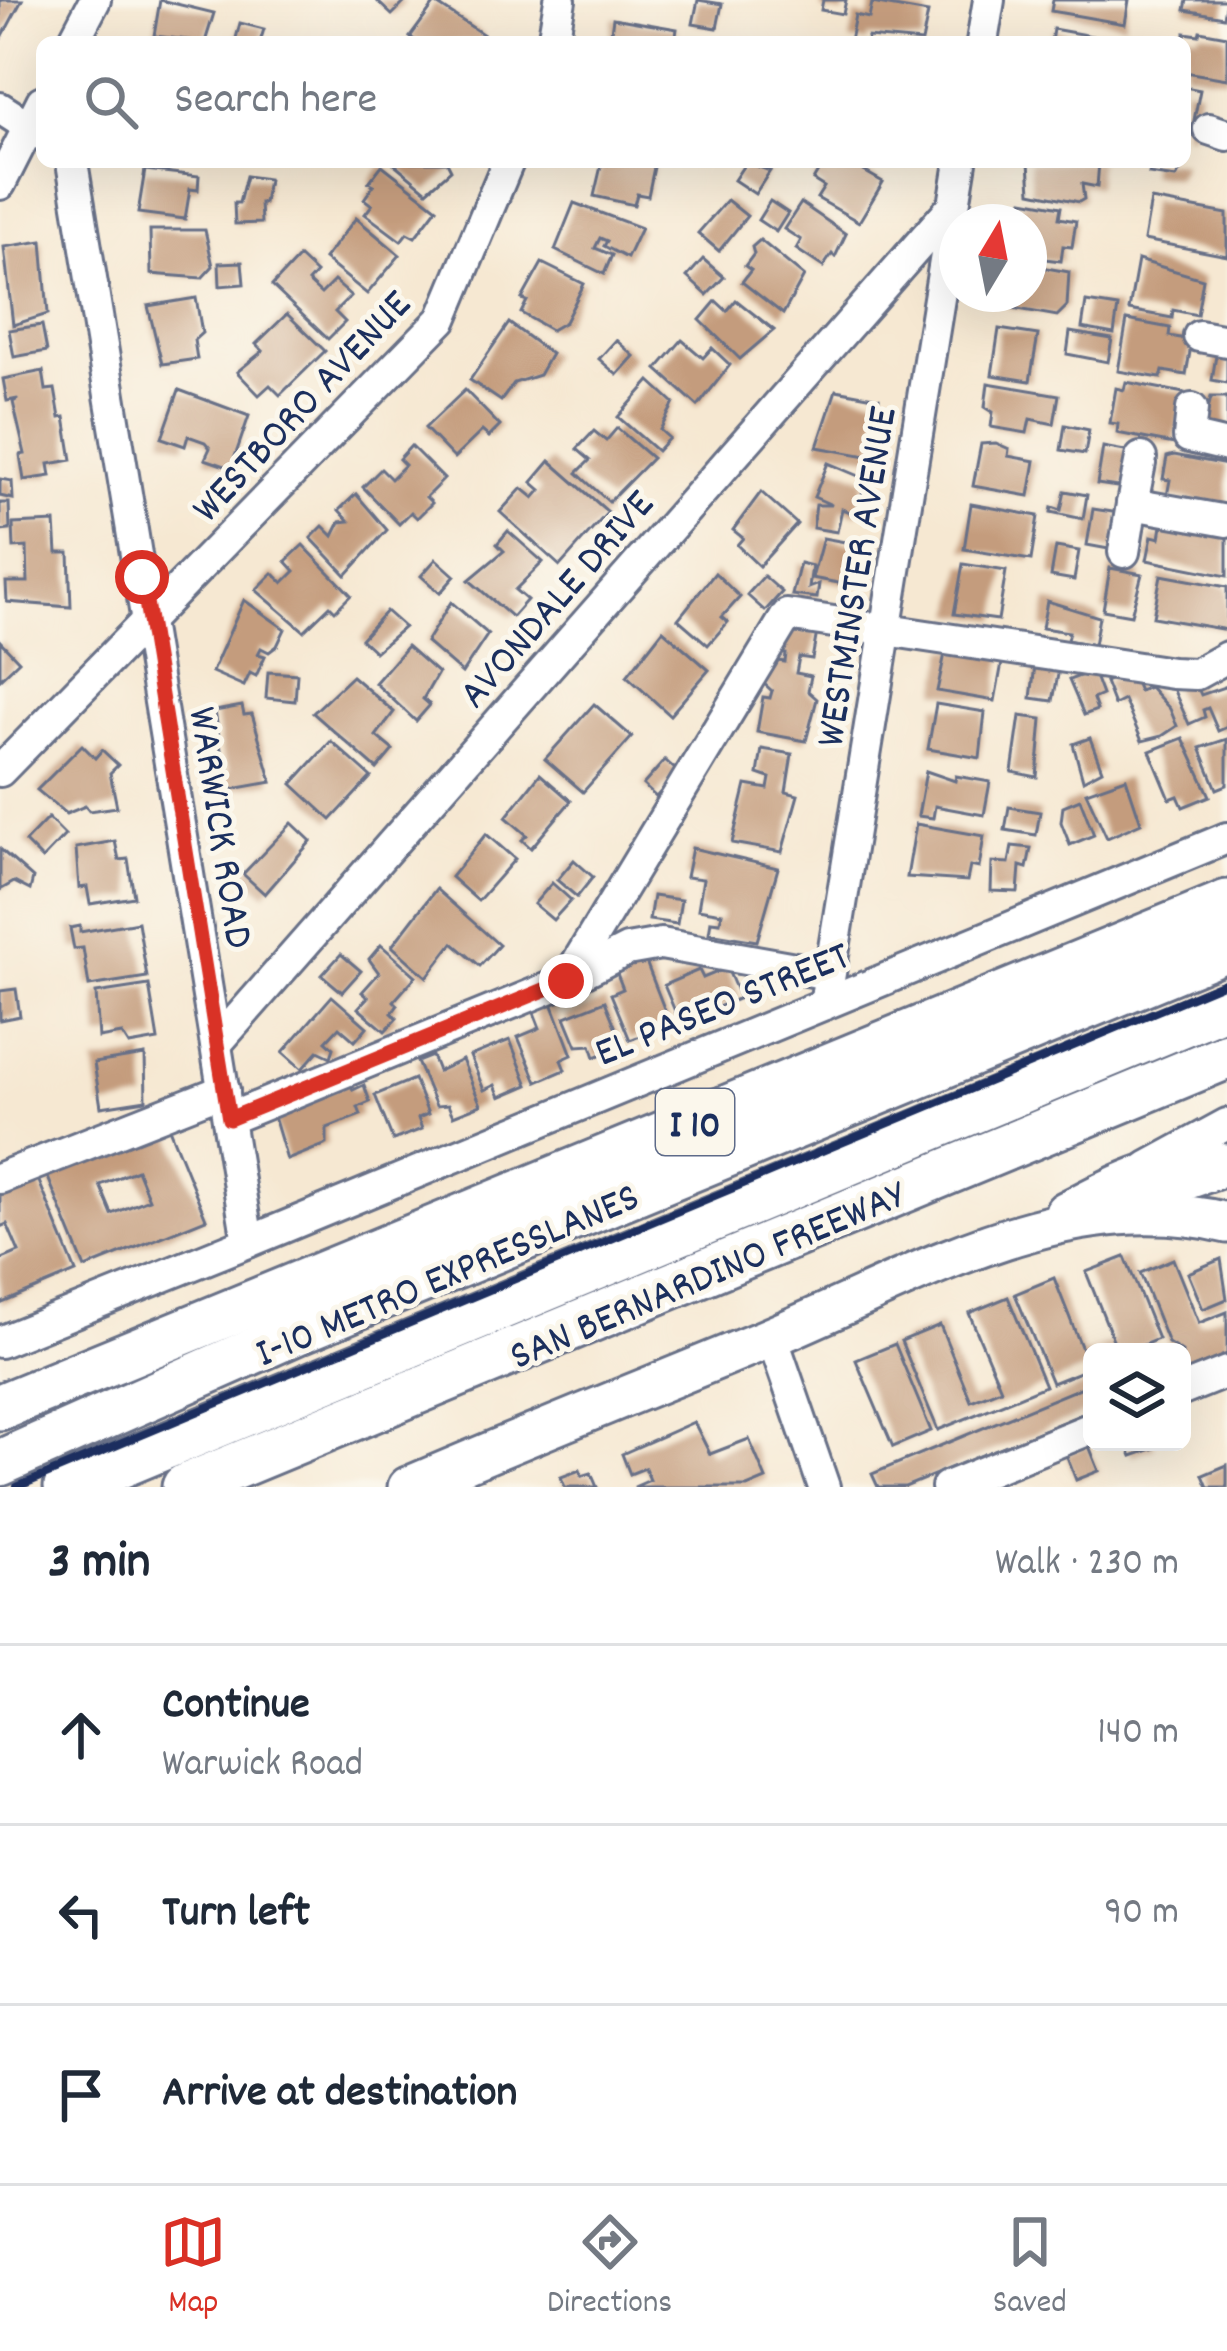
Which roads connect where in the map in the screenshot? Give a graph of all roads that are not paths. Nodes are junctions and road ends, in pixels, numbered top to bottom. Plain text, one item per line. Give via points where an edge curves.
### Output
1 (95, 0) edge
2 (560, 0) edge
3 (989, 0) edge
4 (76, 36) edge
5 (554, 36) edge
6 (983, 36) edge
7 (0, 108) edge
8 (36, 119) edge
9 (36, 123) edge
10 (73, 168) edge
11 (505, 168) edge
12 (961, 168) edge
13 (0, 184) edge
14 (954, 204) edge
15 (939, 222) edge
16 (939, 304) edge
17 (1192, 409) dead end
18 (1227, 446) edge
19 (1141, 458) dead end
20 (1132, 504) junction
21 (1227, 521) edge
22 (1124, 552) dead end
23 (150, 623) junction
24 (890, 628) junction
25 (1227, 657) edge
26 (0, 771) edge
27 (1227, 838) edge
28 (1227, 903) edge
29 (1227, 948) edge
30 (566, 981) junction
31 (827, 989) junction
32 (1227, 1005) edge
33 (216, 1044) junction
34 (1227, 1056) edge
35 (226, 1104) junction
36 (1227, 1124) edge
37 (1227, 1167) edge
38 (1137, 1174) junction
39 (0, 1178) edge
40 (1094, 1214) junction
41 (1227, 1223) edge
42 (1034, 1229) junction
43 (248, 1242) junction
44 (298, 1331) junction
45 (772, 1337) junction
46 (0, 1342) edge
47 (1227, 1372) edge
48 (1191, 1386) edge
49 (404, 1398) junction
50 (0, 1406) edge
51 (1083, 1432) edge
52 (0, 1450) edge
53 (0, 1463) edge
54 (67, 1487) edge
55 (184, 1487) edge
56 (216, 1487) edge
57 (408, 1487) edge
58 (824, 1487) edge
59 (947, 1487) edge

1 - 4 street
2 - 5 street
3 - 6 street
7 - 8 street
9 - 13 street
10 - 23 street, WARWICK ROAD
11 - 23 street, WESTBORO AVENUE via 442,319
12 - 14 street, WESTMINSTER AVENUE
15 - 33 street, AVONDALE DRIVE
16 - 24 street, WESTMINSTER AVENUE
17 - 18 street via 1189,437
19 - 20 street
20 - 21 street
20 - 22 street
23 - 26 street, WESTBORO AVENUE
23 - 33 street, WARWICK ROAD
24 - 25 street via 1172,673 1196,674
24 - 30 street via 788,615
24 - 31 street, WESTMINSTER AVENUE
27 - 31 street, EL PASEO STREET
28 - 50 highway, I 10
29 - 44 highway, I-10 METRO EXPRESSLANES
30 - 31 street via 628,950 661,944
30 - 35 street
31 - 43 street, EL PASEO STREET
32 - 54 highway, I-10 METRO EXPRESSLANES
33 - 35 street, WARWICK ROAD
34 - 49 highway, SAN BERNARDINO FREEWAY
35 - 39 street
35 - 43 street, WARWICK ROAD
36 - 38 street
37 - 38 main road via 1198,1162
37 - 40 street
38 - 42 main road
40 - 41 main road
40 - 42 main road
42 - 45 main road
43 - 46 street
44 - 52 highway
44 - 53 highway, I-10 METRO EXPRESSLANES
45 - 57 main road
45 - 58 street
47 - 48 street
49 - 55 highway, SAN BERNARDINO FREEWAY
49 - 56 highway
51 - 59 street

